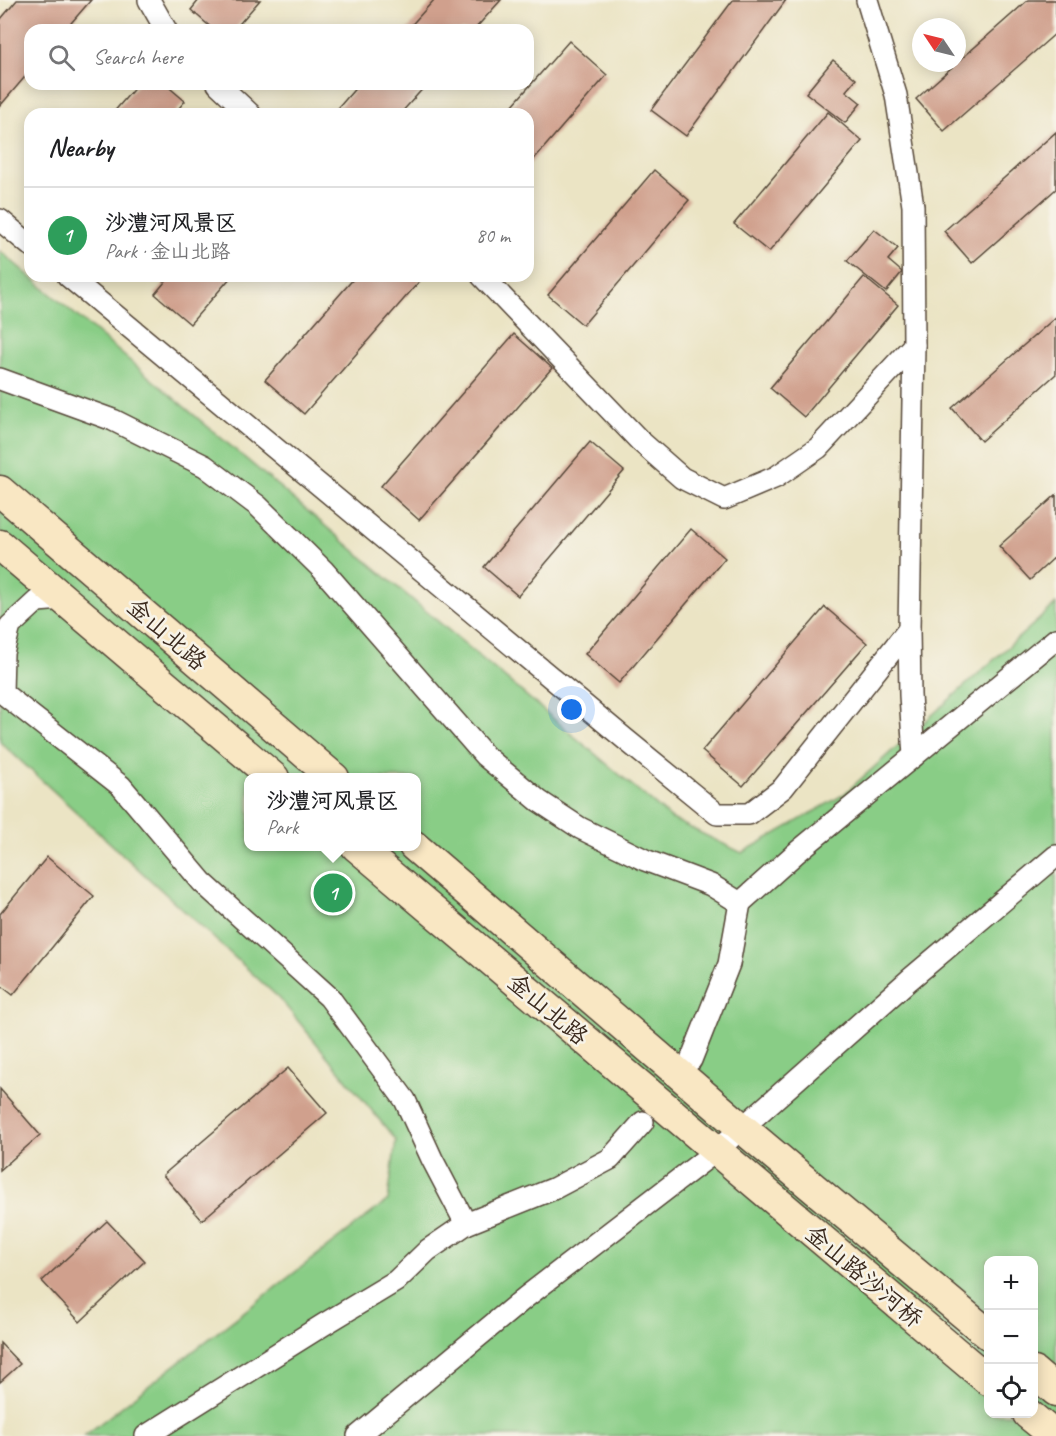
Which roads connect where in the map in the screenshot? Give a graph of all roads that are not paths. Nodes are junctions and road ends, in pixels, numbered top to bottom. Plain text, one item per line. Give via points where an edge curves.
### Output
1 (149, 0) edge
2 (867, 0) edge
3 (163, 24) edge
4 (224, 90) edge
5 (244, 108) edge
6 (0, 220) edge
7 (24, 240) edge
8 (75, 282) edge
9 (488, 282) edge
10 (914, 345) junction
11 (0, 379) edge
12 (0, 491) edge
13 (0, 545) edge
14 (63, 599) junction
15 (909, 629) junction
16 (1056, 639) edge
17 (1, 692) edge
18 (914, 756) junction
19 (269, 773) edge
20 (329, 773) edge
21 (362, 851) edge
22 (420, 851) edge
23 (1056, 856) edge
24 (740, 903) junction
25 (691, 1060) dead end
26 (643, 1122) dead end
27 (742, 1128) junction
28 (768, 1149) joint
29 (716, 1151) junction
30 (739, 1171) joint
31 (466, 1224) junction
32 (984, 1331) edge
33 (1038, 1375) edge
34 (984, 1377) edge
35 (1056, 1391) edge
36 (1034, 1418) edge
37 (146, 1436) edge
38 (358, 1436) edge
39 (1054, 1436) edge

1 - 3 street
2 - 10 street via 896,95 913,206
4 - 5 street
6 - 7 street
8 - 15 street via 717,814 749,814 783,788
9 - 10 street via 640,441 682,478 724,500 776,477 818,448
10 - 15 street
11 - 24 street via 113,420 205,466 258,506 323,570 485,756 530,793 580,828 645,860 711,885
12 - 20 main road, 金山北路
13 - 14 main road, 金山北路
14 - 17 street via 37,601 10,626 3,653
14 - 19 main road, 金山北路
15 - 18 street
16 - 18 street
17 - 31 street via 121,786 202,882 329,997 405,1100
18 - 24 street
21 - 29 main road, 金山北路
22 - 27 main road, 金山北路
23 - 27 street
24 - 25 street via 729,964
26 - 31 street via 610,1159 553,1189
27 - 28 main road, 金山北路
27 - 29 street
28 - 32 main road, 金山路沙河桥
29 - 30 main road, 金山北路
29 - 38 street via 526,1298
30 - 34 main road, 金山路沙河桥
31 - 37 street via 428,1250 396,1281
33 - 35 main road
36 - 39 main road

